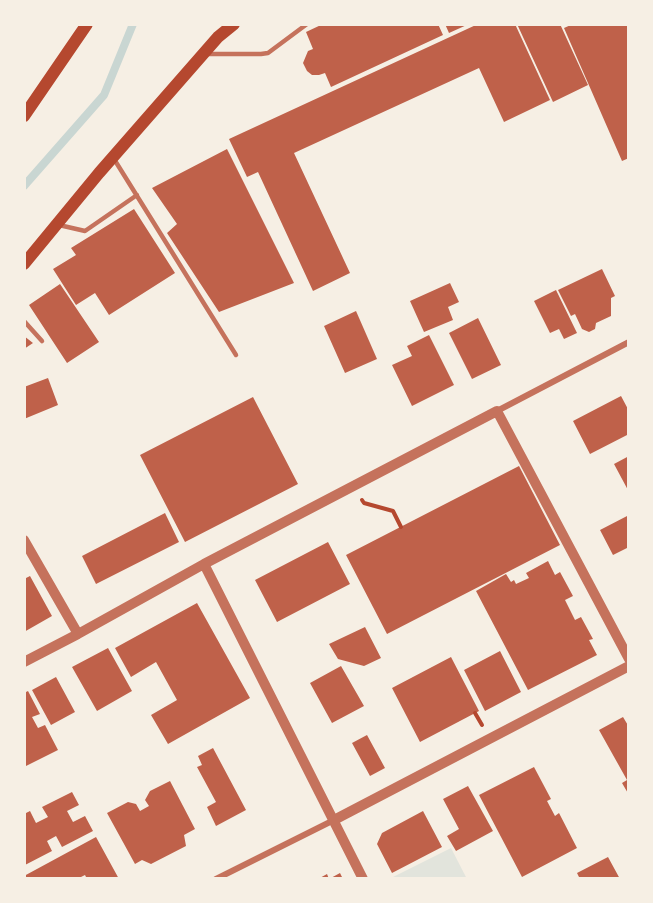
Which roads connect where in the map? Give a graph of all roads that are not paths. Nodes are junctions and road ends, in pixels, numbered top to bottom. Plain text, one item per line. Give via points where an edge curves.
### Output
1 (87, 24) edge
2 (234, 24) edge
3 (307, 24) edge
4 (202, 54) junction
5 (24, 116) edge
6 (113, 156) junction
7 (137, 195) junction
8 (56, 225) junction
9 (24, 264) edge
10 (24, 321) edge
11 (42, 341) dead end
12 (629, 342) edge
13 (236, 355) dead end
14 (497, 411) junction
15 (24, 540) edge
16 (204, 564) junction
17 (78, 634) junction
18 (629, 659) edge
19 (24, 662) edge
20 (629, 666) edge
21 (334, 820) junction
22 (216, 879) edge
23 (363, 879) edge

1 - 5 main road
2 - 4 main road
3 - 4 lane via 268,53
4 - 6 main road
6 - 7 lane
6 - 8 main road
7 - 8 lane via 85,231
7 - 13 lane
8 - 9 main road
10 - 11 lane
12 - 14 street
14 - 16 street
14 - 18 street
15 - 17 street
16 - 17 street
16 - 21 street
17 - 19 street
20 - 21 street
21 - 22 street
21 - 23 street

